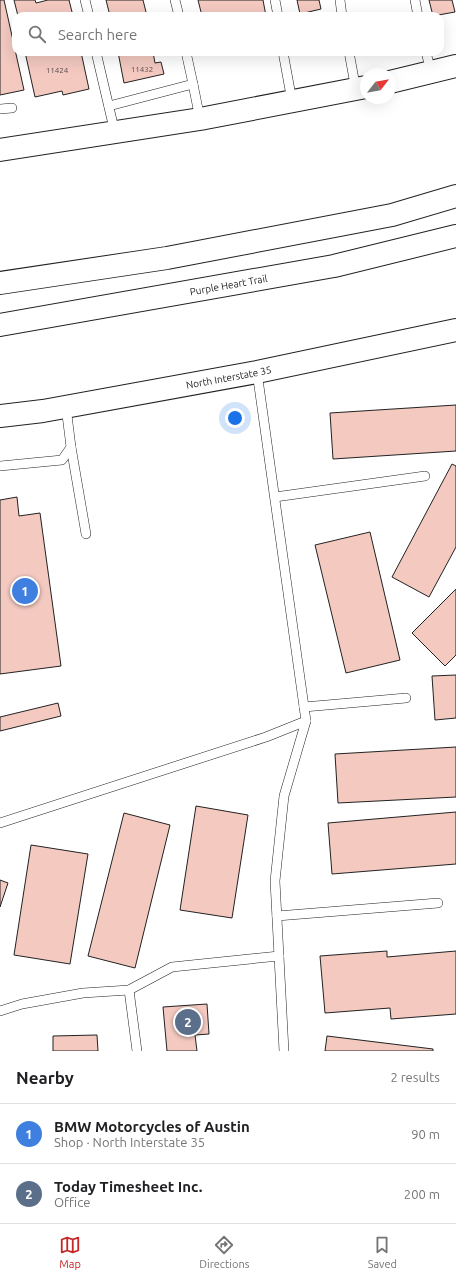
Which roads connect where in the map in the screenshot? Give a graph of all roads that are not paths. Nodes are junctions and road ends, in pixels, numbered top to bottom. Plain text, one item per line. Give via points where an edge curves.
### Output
1 (85, 0) edge
2 (175, 0) edge
3 (275, 0) edge
4 (340, 0) edge
5 (415, 0) edge
6 (87, 12) edge
7 (177, 12) edge
8 (277, 12) edge
9 (342, 12) edge
10 (417, 12) edge
11 (97, 56) edge
12 (187, 56) edge
13 (285, 56) edge
14 (350, 56) edge
15 (429, 62) edge
16 (456, 66) edge
17 (396, 79) edge
18 (193, 84) junction
19 (360, 85) edge
20 (360, 88) edge
21 (292, 103) junction
22 (109, 106) junction
23 (12, 108) dead end
24 (0, 109) edge
25 (200, 119) junction
26 (115, 133) junction
27 (0, 150) edge
28 (456, 196) edge
29 (456, 236) edge
30 (0, 283) edge
31 (0, 325) edge
32 (456, 330) edge
33 (257, 372) junction
34 (66, 407) junction
35 (0, 416) edge
36 (71, 448) junction
37 (0, 466) edge
38 (425, 476) dead end
39 (275, 497) junction
40 (86, 534) dead end
41 (406, 698) dead end
42 (304, 707) junction
43 (306, 721) junction
44 (0, 823) edge
45 (438, 903) dead end
46 (277, 916) junction
47 (279, 956) junction
48 (130, 990) junction
49 (0, 1011) edge
50 (137, 1051) edge
51 (284, 1051) edge

1 - 6 lane
2 - 7 lane
3 - 8 lane
4 - 9 lane
5 - 10 lane
11 - 22 lane
12 - 18 lane
13 - 21 lane
14 - 19 lane
15 - 16 main road
15 - 17 main road
18 - 22 lane
18 - 25 lane
20 - 21 main road
21 - 25 main road
22 - 26 lane
23 - 24 lane
25 - 26 main road
26 - 27 main road
28 - 30 main road via 392,215 167,258
29 - 31 main road, Purple Heart Trail via 334,266
32 - 33 main road, North Interstate 35
33 - 34 main road, North Interstate 35
33 - 39 lane
34 - 35 main road, North Interstate 35
34 - 36 lane
36 - 37 lane via 62,460
36 - 40 lane
38 - 39 lane
39 - 42 lane
41 - 42 lane
42 - 43 lane
43 - 44 lane via 251,742
43 - 46 lane via 284,796 275,881
45 - 46 lane
46 - 47 lane
47 - 48 lane via 172,967
47 - 51 lane
48 - 49 lane via 83,993 22,1004
48 - 50 lane

